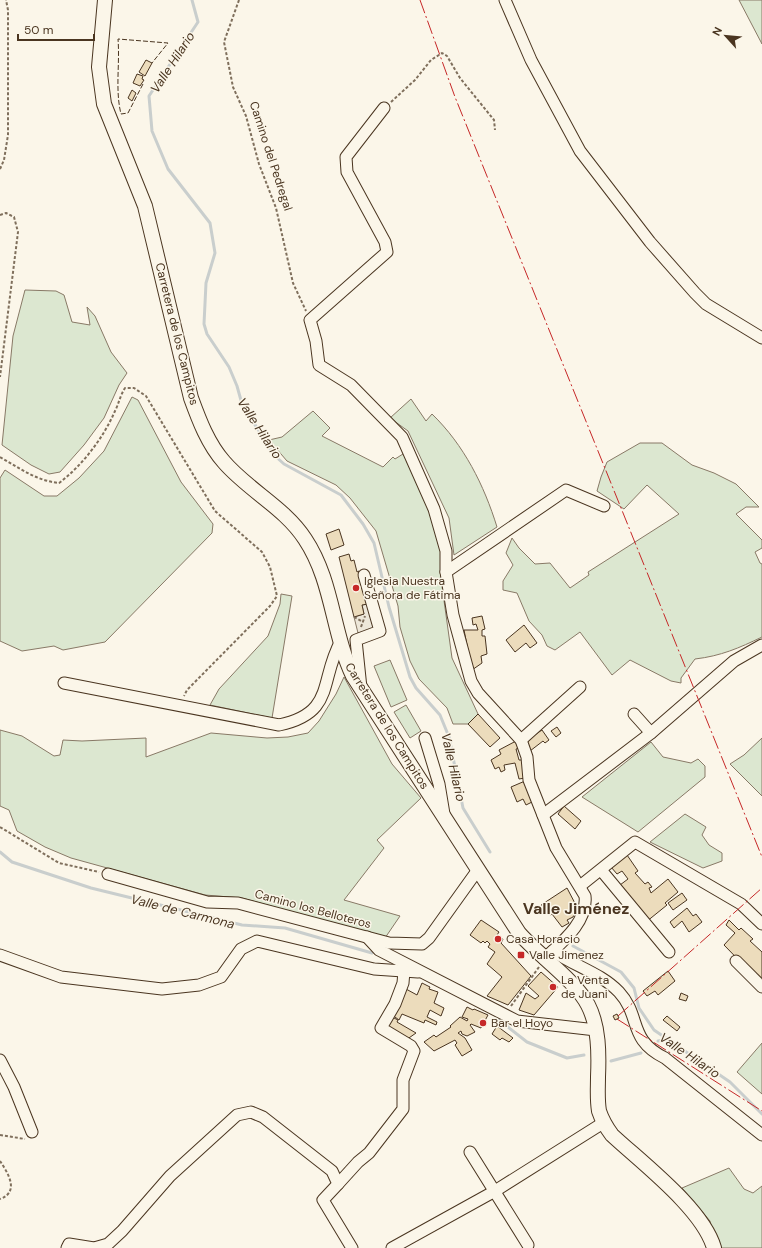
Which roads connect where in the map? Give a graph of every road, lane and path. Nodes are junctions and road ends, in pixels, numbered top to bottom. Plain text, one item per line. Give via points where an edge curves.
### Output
1 (6, 0) edge
2 (105, 0) edge
3 (239, 0) edge
4 (505, 0) edge
5 (384, 108) joint
6 (495, 130) dead end
7 (0, 169) edge
8 (0, 215) edge
9 (310, 320) junction
10 (762, 338) edge
11 (0, 377) edge
12 (0, 457) edge
13 (604, 506) dead end
14 (446, 572) junction
15 (364, 575) dead end
16 (367, 610) dead end
17 (356, 640) junction
18 (341, 641) junction
19 (762, 645) edge
20 (64, 683) dead end
21 (580, 686) dead end
22 (362, 689) junction
23 (179, 706) junction
24 (634, 714) dead end
25 (651, 733) junction
26 (425, 738) dead end
27 (521, 740) junction
28 (543, 815) junction
29 (444, 819) junction
30 (0, 827) edge
31 (601, 870) junction
32 (477, 871) junction
33 (108, 874) joint
34 (580, 886) junction
35 (762, 924) edge
36 (366, 937) junction
37 (669, 952) dead end
38 (0, 955) edge
39 (549, 955) junction
40 (736, 961) dead end
41 (404, 971) junction
42 (418, 972) junction
43 (762, 987) edge
44 (504, 1015) junction
45 (596, 1030) junction
46 (0, 1060) edge
47 (604, 1123) junction
48 (32, 1132) joint
49 (762, 1134) edge
50 (0, 1135) edge
51 (470, 1152) dead end
52 (0, 1160) edge
53 (338, 1184) junction
54 (495, 1191) junction
55 (0, 1199) edge
56 (528, 1245) dead end
57 (67, 1248) edge
58 (352, 1248) edge
59 (392, 1248) edge
60 (714, 1248) edge

1 - 7 path via 8,135
2 - 18 main road, Carretera de los Campitos via 99,67 104,104 145,206 201,424 224,462 305,538 323,574
3 - 9 path, Camino del Pedregal via 224,42 233,87 246,116 259,164 276,208 293,283
4 - 10 street via 531,60 580,151 650,242 695,293 706,304
5 - 6 path via 415,80 431,60 442,53 447,56 460,78 494,120
5 - 9 street via 346,157 346,172 386,242 387,252
8 - 11 path via 6,213 14,217 18,232
9 - 14 street via 319,366 351,386 402,437 434,509 446,551
12 - 23 path via 29,474 48,482 59,483 69,476 98,442 125,388 134,388 146,396 215,511 262,552 270,567 278,596 187,690
13 - 14 street via 566,490
14 - 27 street via 453,615 471,681 478,693
15 - 17 street via 380,631
16 - 17 path
17 - 22 street
18 - 22 main road, Carretera de los Campitos via 346,660
18 - 23 street via 334,655 322,698 306,716 292,722 279,725
19 - 25 street via 734,661
20 - 23 street
21 - 27 street
22 - 29 main road, Carretera de los Campitos
24 - 25 street
25 - 28 street
26 - 29 street via 439,784
27 - 28 street via 527,758 529,780
28 - 34 street via 556,848
29 - 32 main road, Carretera de los Campitos
30 - 33 path via 59,862
31 - 34 street
31 - 35 street via 636,842 741,904
31 - 37 street
32 - 36 street, Camino los Belloteros via 426,942 389,943
32 - 39 main road, Carretera de los Campitos via 519,933
33 - 36 street, Camino los Belloteros via 207,902 238,903
34 - 39 street via 585,896 584,913
36 - 42 street via 379,950
38 - 41 street via 61,977 162,989 199,985 220,977 241,949 257,941 374,969
39 - 44 path
39 - 45 main road, Carretera de los Campitos via 588,1005
39 - 49 street via 603,979 614,987 632,1014 641,1040 649,1048
40 - 43 street
41 - 42 street
41 - 53 street via 401,990 381,1028 411,1046 414,1051 403,1080 403,1109 370,1153
42 - 44 street
44 - 45 street via 517,1021
45 - 47 main road, Carretera de los Campitos via 597,1095
46 - 48 street
47 - 54 street
47 - 60 main road, Carretera de los Campitos via 612,1135 688,1206 703,1224
48 - 50 path via 25,1140
51 - 54 street
52 - 55 path via 11,1180 11,1189 6,1197
53 - 57 street via 332,1171 263,1118 251,1112 237,1115 170,1176 108,1244 94,1248 69,1244
53 - 58 street via 323,1200
54 - 56 street
54 - 59 street

